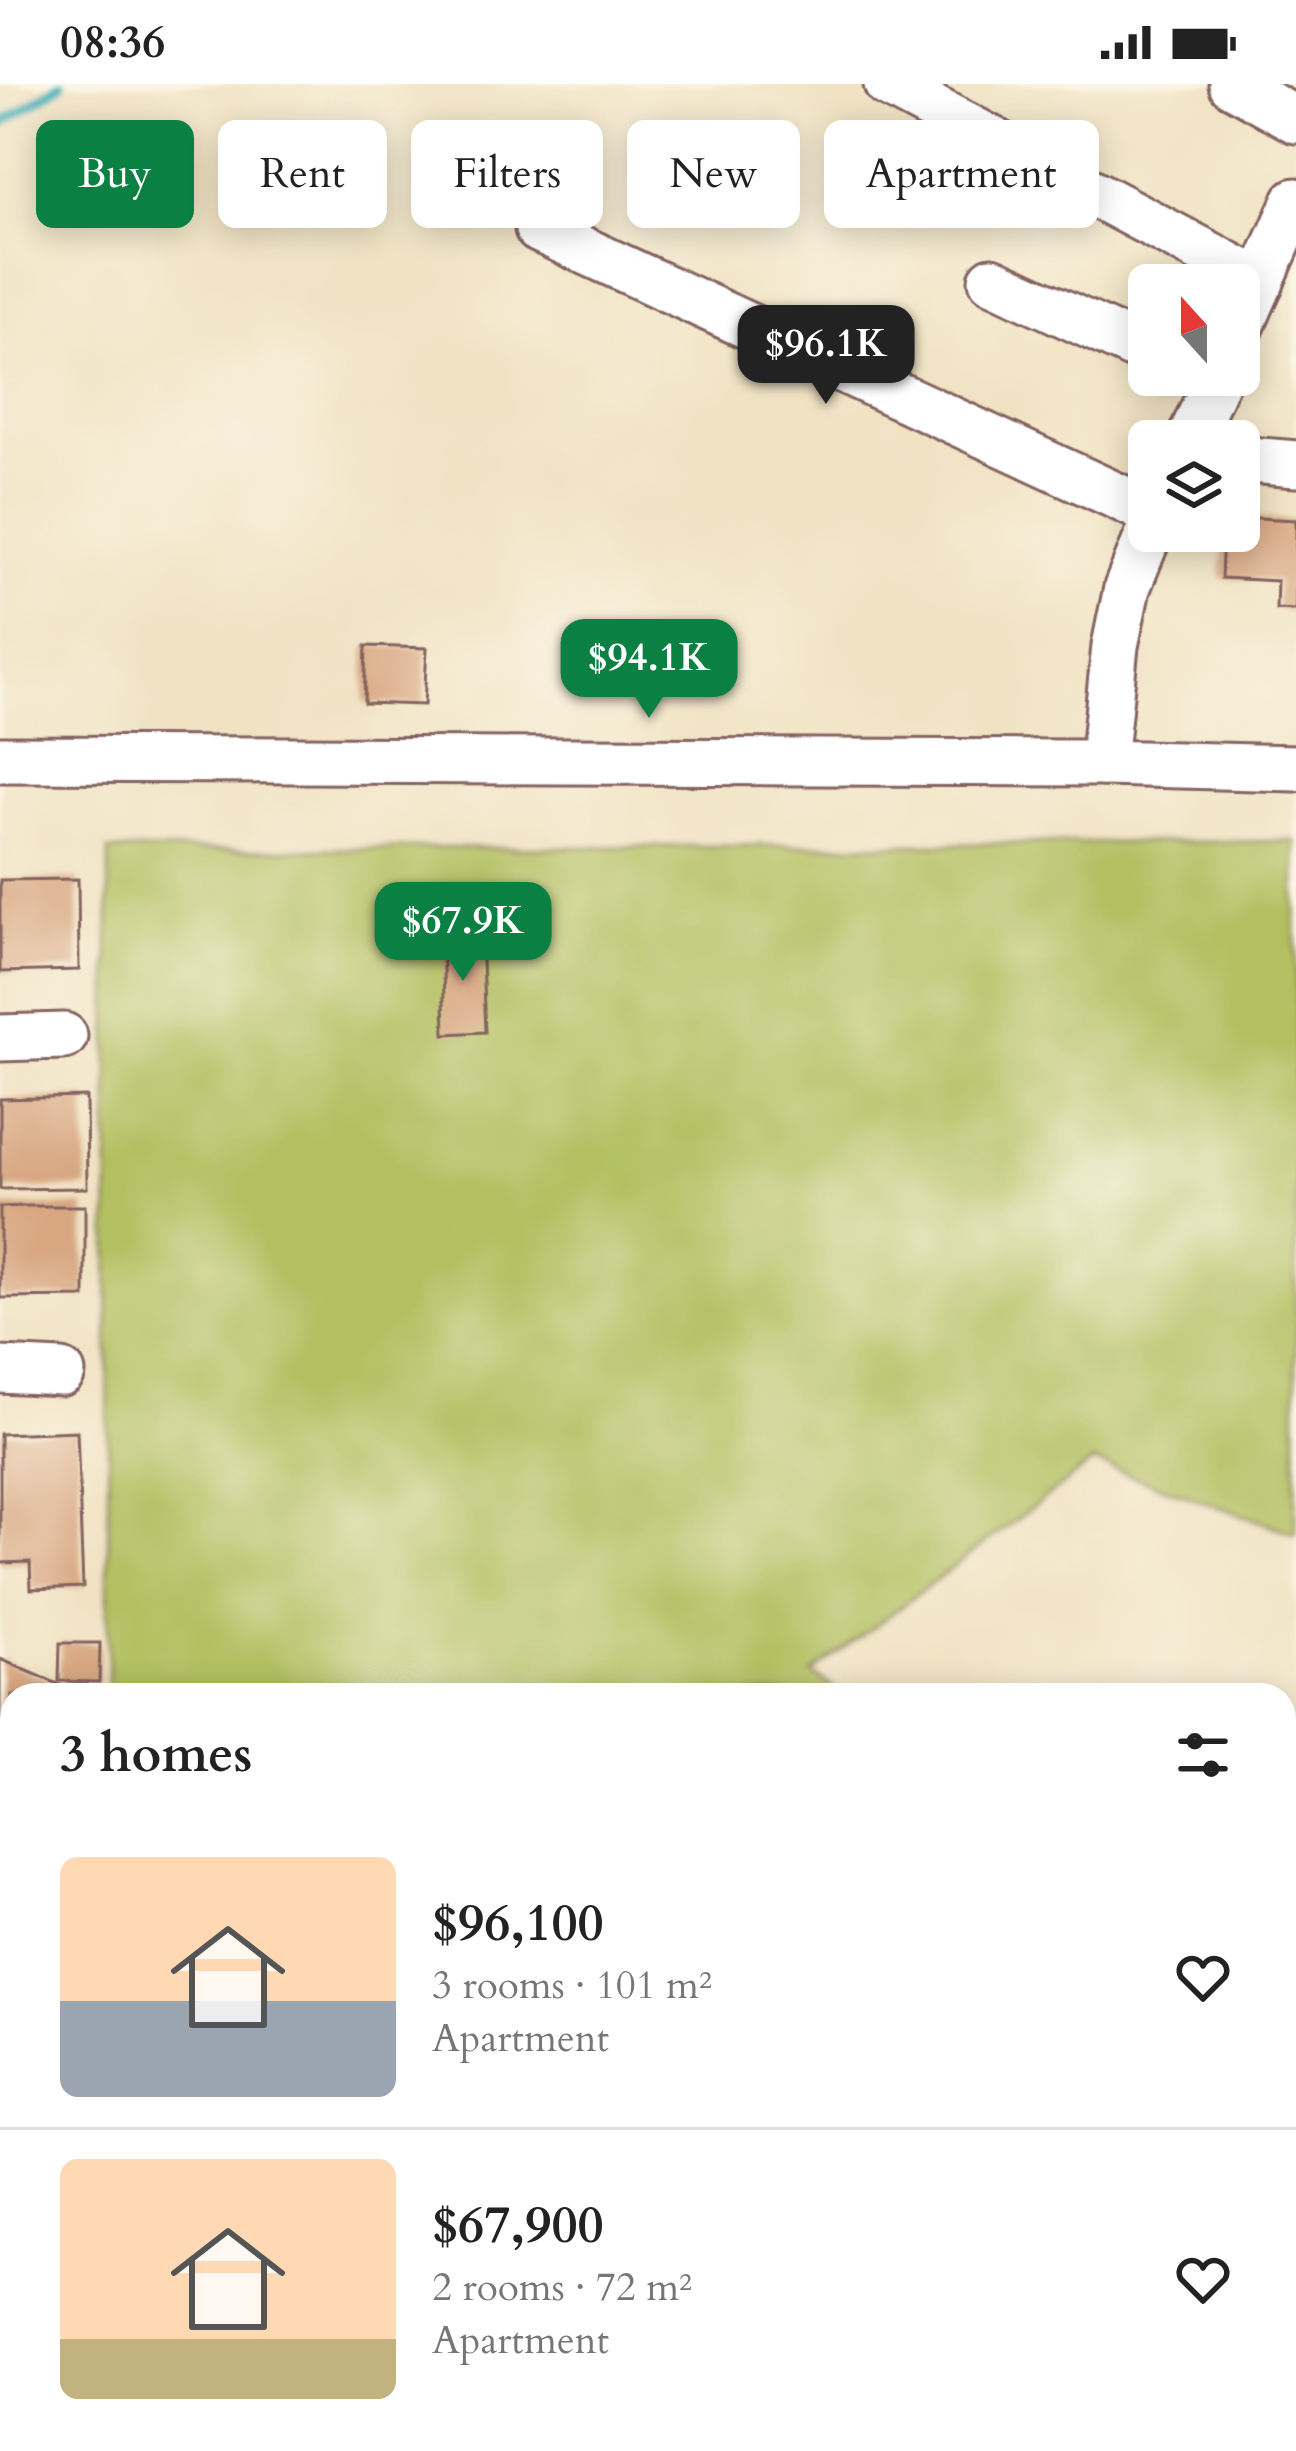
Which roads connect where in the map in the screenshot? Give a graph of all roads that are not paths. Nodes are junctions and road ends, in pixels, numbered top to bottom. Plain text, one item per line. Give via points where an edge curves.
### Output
1 (887, 84) edge
2 (1232, 84) edge
3 (1296, 120) edge
4 (1296, 201) edge
5 (538, 230) dead end
6 (992, 280) dead end
7 (1262, 282) junction
8 (1260, 286) edge
9 (1128, 343) edge
10 (1260, 461) edge
11 (1296, 464) edge
12 (1128, 501) edge
13 (1142, 552) edge
14 (0, 759) edge
15 (1103, 763) junction
16 (1296, 768) edge
17 (64, 1036) dead end
18 (0, 1038) edge
19 (0, 1370) edge
20 (62, 1373) dead end

1 - 7 street
2 - 3 street
4 - 7 street
5 - 12 street
6 - 9 street
7 - 8 street
10 - 11 street
13 - 15 street via 1115,646
14 - 15 street
15 - 16 street
17 - 18 street
19 - 20 street

